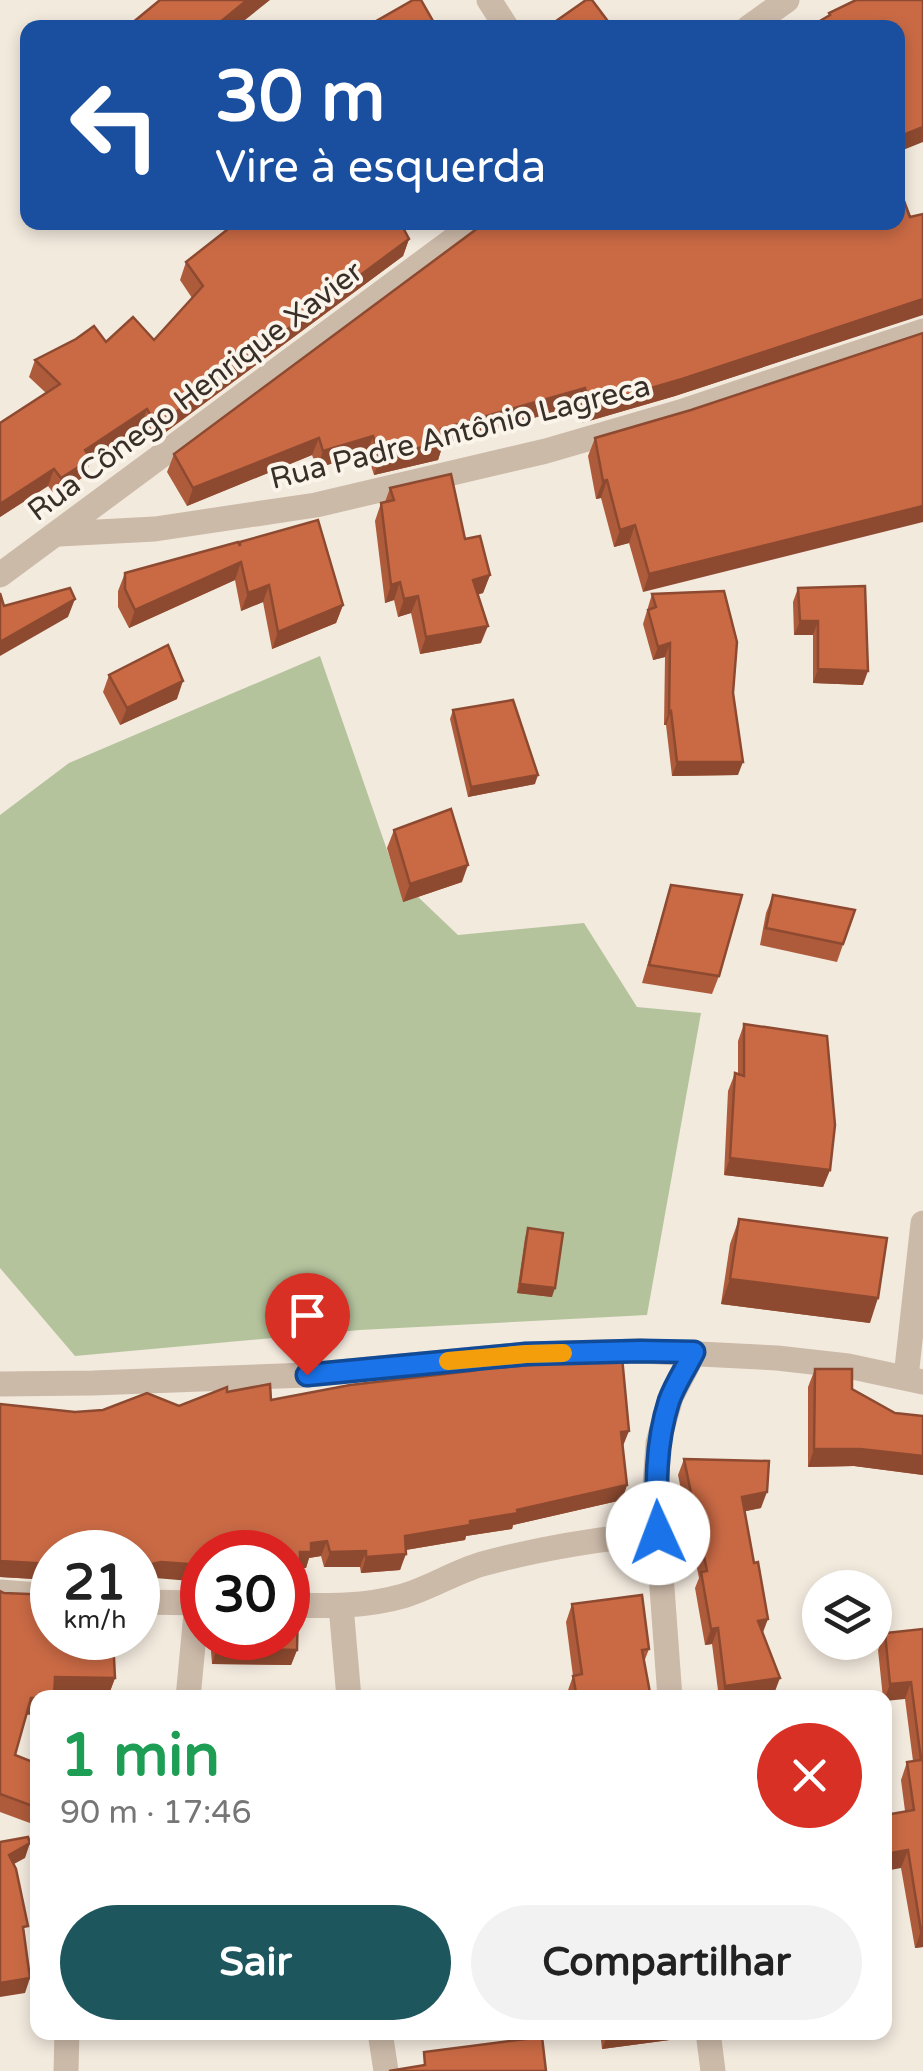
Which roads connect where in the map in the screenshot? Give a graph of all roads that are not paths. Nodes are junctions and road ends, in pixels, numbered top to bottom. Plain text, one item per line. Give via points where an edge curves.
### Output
1 (787, 0) edge
2 (759, 20) edge
3 (466, 230) edge
4 (923, 331) edge
5 (59, 534) junction
6 (0, 576) edge
7 (923, 1223) edge
8 (694, 1352) junction
9 (914, 1379) edge
10 (0, 1384) edge
11 (658, 1533) junction
12 (0, 1592) edge
13 (30, 1594) edge
14 (310, 1605) edge
15 (341, 1606) junction
16 (193, 1660) edge
17 (189, 1690) edge
18 (347, 1690) edge
19 (669, 1690) edge
20 (66, 2040) edge
21 (381, 2040) edge
22 (709, 2040) edge
23 (66, 2071) edge
24 (386, 2071) edge
25 (713, 2071) edge

1 - 2 street
3 - 5 street, Rua Cônego Henrique Xavier
4 - 5 street, Rua Padre Antônio Lagreca via 546,452 316,505 155,529
5 - 6 street, Rua Cônego Henrique Xavier
7 - 9 street
8 - 9 street
8 - 10 street via 526,1354 307,1375
8 - 11 street via 670,1398 658,1443
11 - 15 street via 536,1550 402,1596
11 - 19 street
12 - 13 street
14 - 15 street
15 - 18 street
16 - 17 street
20 - 23 street
21 - 24 street
22 - 25 street

